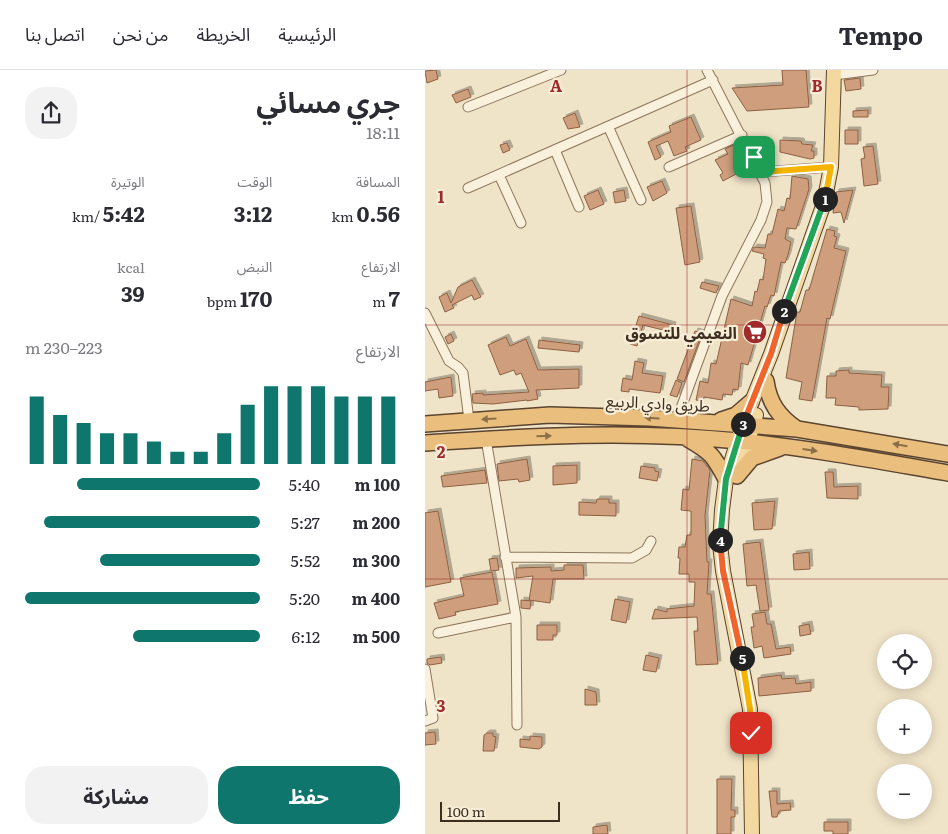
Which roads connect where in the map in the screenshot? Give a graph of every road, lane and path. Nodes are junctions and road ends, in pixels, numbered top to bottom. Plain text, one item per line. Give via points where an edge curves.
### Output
1 (561, 70) edge
2 (707, 70) edge
3 (873, 70) edge
4 (834, 72) edge
5 (713, 80) junction
6 (468, 107) dead end
7 (608, 126) junction
8 (742, 135) junction
9 (555, 150) junction
10 (669, 167) dead end
11 (831, 167) junction
12 (761, 172) junction
13 (499, 175) junction
14 (469, 188) dead end
15 (641, 200) dead end
16 (579, 206) dead end
17 (521, 223) dead end
18 (425, 313) edge
19 (771, 354) junction
20 (766, 381) junction
21 (751, 402) junction
22 (677, 419) junction
23 (469, 420) junction
24 (712, 422) junction
25 (425, 424) edge
26 (748, 424) junction
27 (797, 428) junction
28 (684, 437) junction
29 (487, 439) junction
30 (744, 441) junction
31 (425, 443) edge
32 (785, 447) junction
33 (948, 454) edge
34 (948, 473) edge
35 (732, 478) junction
36 (651, 541) dead end
37 (505, 558) junction
38 (516, 617) junction
39 (438, 633) dead end
40 (425, 669) edge
41 (425, 721) edge
42 (517, 725) dead end
43 (752, 834) edge

1 - 6 street
2 - 5 street
3 - 4 street
4 - 11 main road
5 - 7 street
5 - 8 street
7 - 9 street
7 - 15 street
8 - 10 street
8 - 12 street
9 - 13 street
9 - 16 street
11 - 12 street
11 - 19 main road via 819,220
12 - 22 street via 767,202 761,220 722,296
13 - 14 street
13 - 17 street
18 - 23 street via 449,361 463,373
19 - 20 main road
19 - 21 main road
20 - 26 main road
20 - 27 highway via 772,404
21 - 24 highway via 736,416
21 - 26 main road
22 -> 23 highway, طريق وادي الربيع via 550,416
22 - 24 highway, طريق وادي الربيع
23 - 25 highway, طريق وادي الربيع
24 - 26 highway, طريق وادي الربيع
26 - 27 highway, طريق وادي الربيع
26 - 30 main road
33 -> 27 highway, طريق وادي الربيع
29 -> 28 highway via 581,434
28 - 30 highway
28 - 35 highway via 711,453
29 - 31 highway
29 - 37 street
30 - 32 highway
30 - 35 main road
32 -> 34 highway
32 - 35 highway via 752,458
35 - 43 main road via 722,510 720,544 750,709
36 - 37 street via 646,550 632,558
37 - 38 street
38 - 39 street
38 - 42 street
40 - 41 street via 433,718

